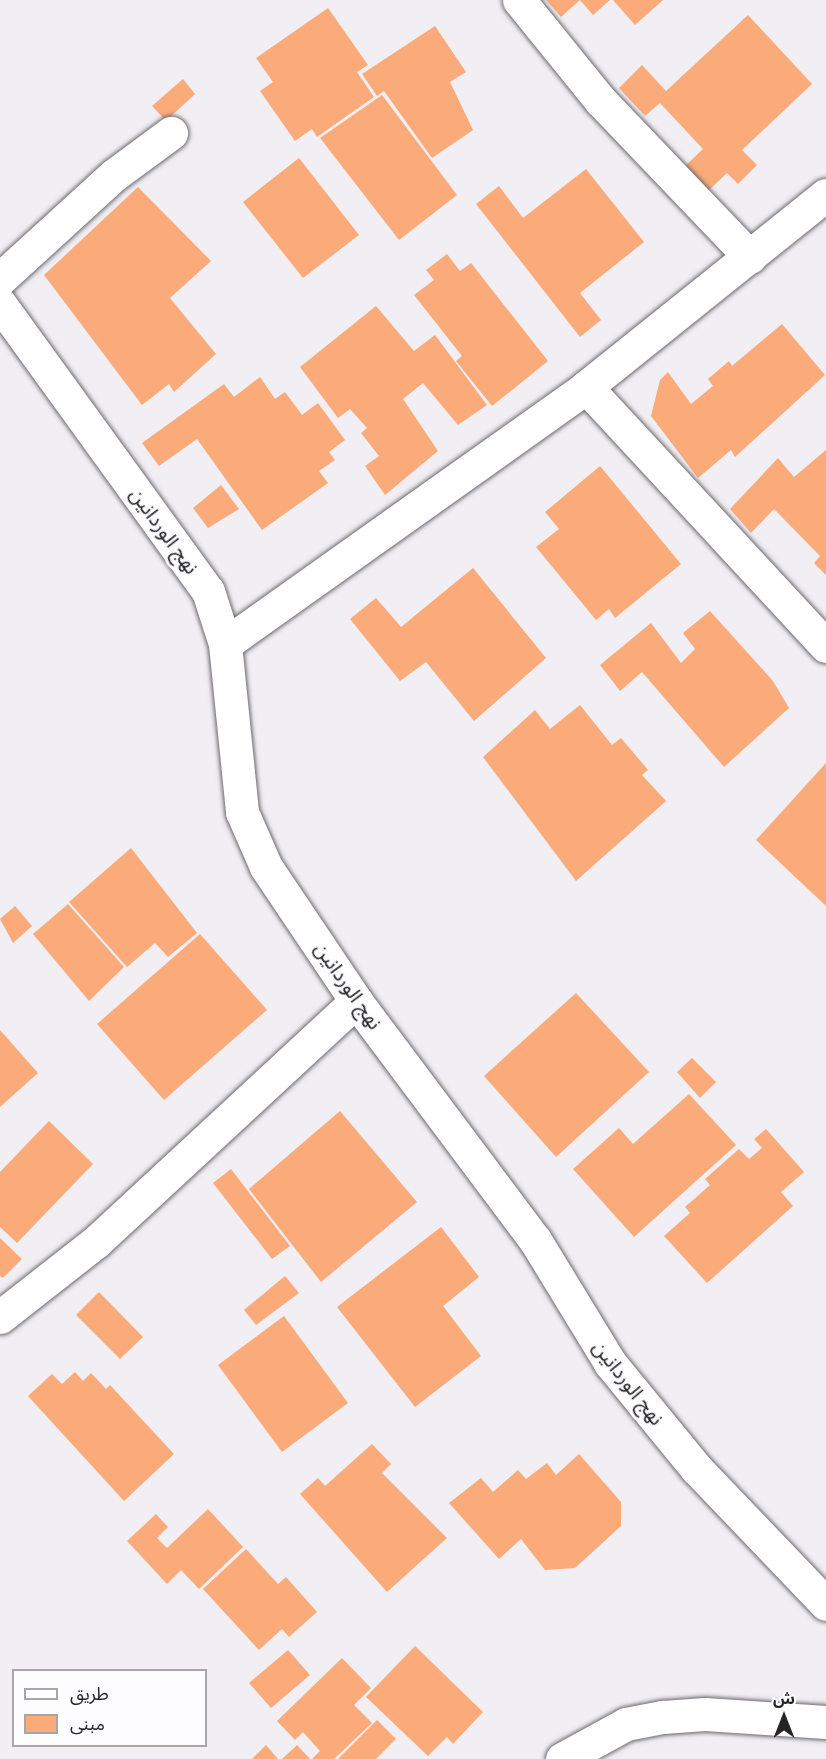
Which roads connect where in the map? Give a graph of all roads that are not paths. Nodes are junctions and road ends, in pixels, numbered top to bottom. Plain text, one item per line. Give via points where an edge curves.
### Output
1 (519, 0) edge
2 (171, 133) dead end
3 (826, 195) edge
4 (750, 257) junction
5 (0, 279) edge
6 (0, 304) edge
7 (586, 387) junction
8 (225, 644) junction
9 (826, 646) edge
10 (356, 1000) junction
11 (0, 1317) edge
12 (826, 1604) edge
13 (826, 1722) edge
14 (562, 1759) edge

1 - 4 street via 600,100
2 - 5 street via 114,175
3 - 4 street
4 - 7 street
6 - 8 street, نهج الوردانين via 208,591
7 - 8 street
7 - 9 street
8 - 10 street, نهج الوردانين via 242,812 266,867
10 - 11 street via 97,1241
10 - 12 street, نهج الوردانين via 535,1240 610,1364 704,1476
13 - 14 street via 705,1714 663,1717 626,1724

